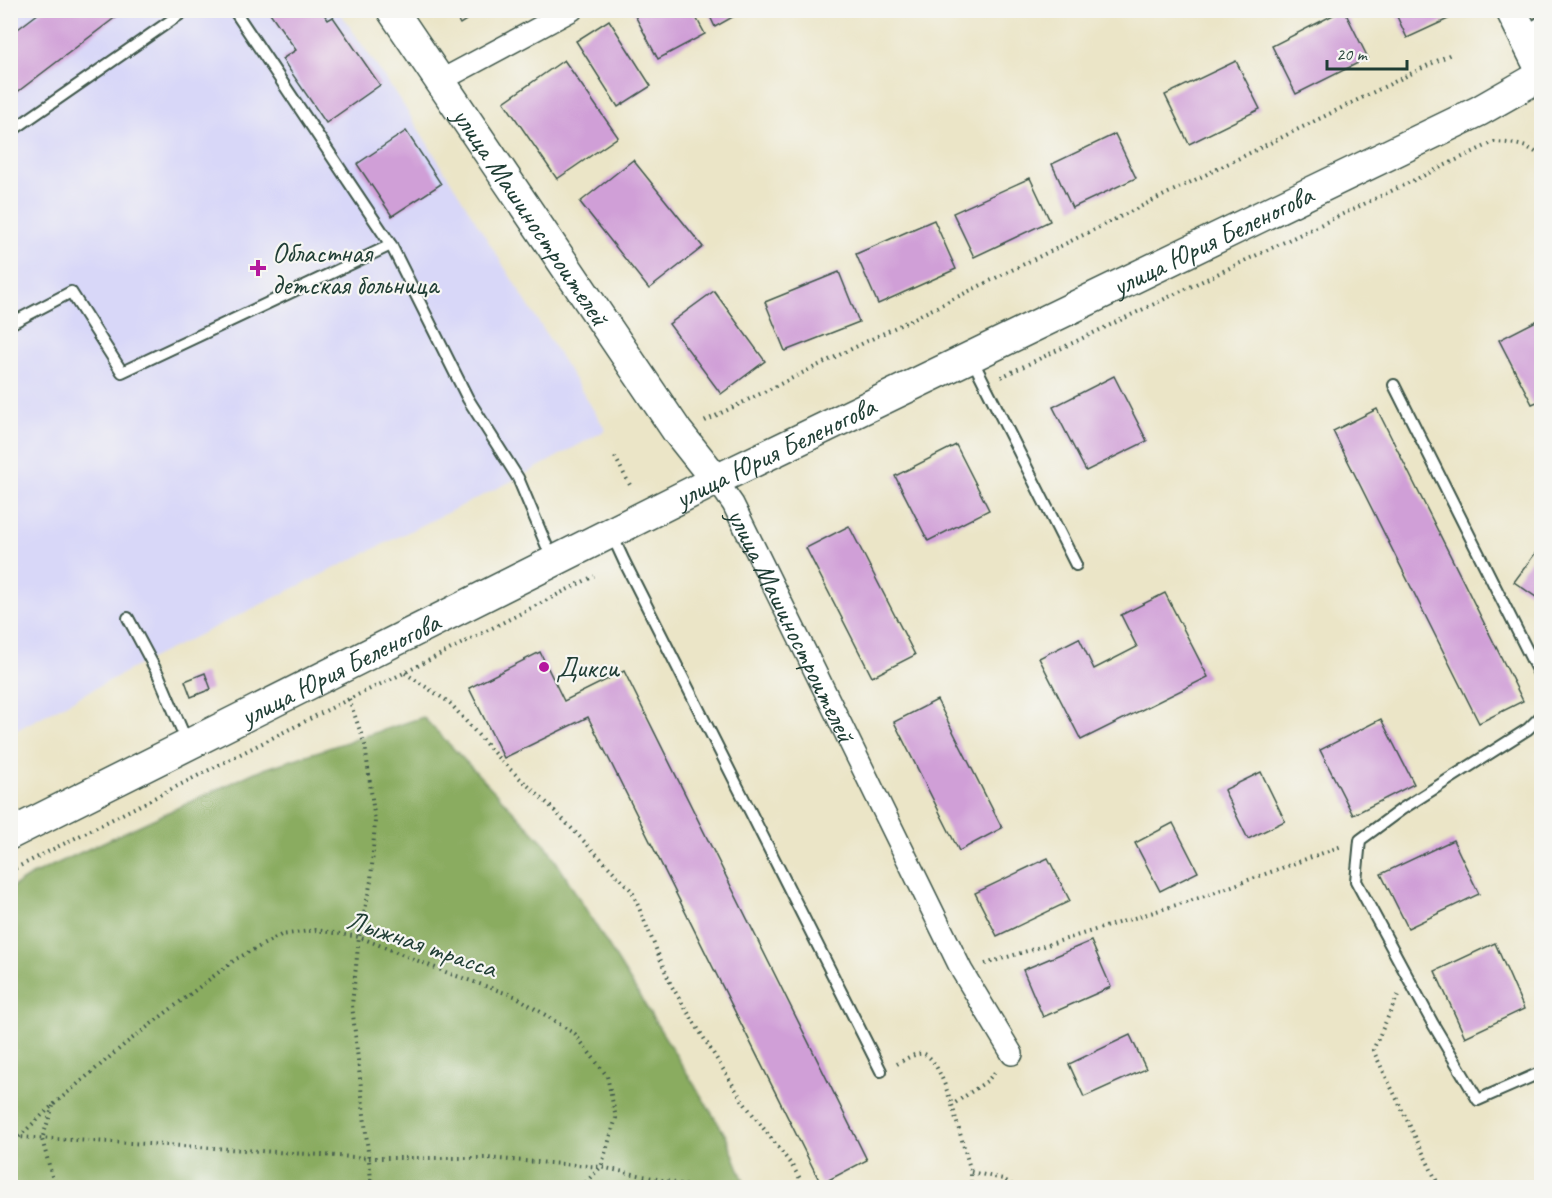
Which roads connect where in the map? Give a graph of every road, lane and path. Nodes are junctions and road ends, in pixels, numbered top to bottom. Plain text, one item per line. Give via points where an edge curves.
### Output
1 (186, 10) edge
2 (234, 10) edge
3 (392, 10) edge
4 (572, 10) edge
5 (1525, 22) edge
6 (1453, 52) dead end
7 (1542, 74) edge
8 (440, 81) junction
9 (10, 132) edge
10 (1542, 158) edge
11 (391, 245) junction
12 (10, 324) edge
13 (970, 356) junction
14 (984, 385) junction
15 (1394, 385) dead end
16 (699, 424) dead end
17 (615, 457) dead end
18 (716, 480) junction
19 (632, 487) dead end
20 (611, 532) junction
21 (553, 561) junction
22 (624, 561) junction
23 (1076, 565) dead end
24 (128, 618) dead end
25 (404, 673) junction
26 (1542, 680) edge
27 (349, 699) junction
28 (1542, 715) edge
29 (188, 745) junction
30 (10, 834) edge
31 (1360, 840) junction
32 (10, 871) edge
33 (359, 937) junction
34 (962, 971) junction
35 (1407, 975) junction
36 (1012, 1054) joint
37 (881, 1071) joint
38 (1542, 1072) edge
39 (53, 1105) junction
40 (952, 1105) junction
41 (10, 1135) edge
42 (17, 1137) junction
43 (42, 1139) junction
44 (10, 1145) edge
45 (369, 1158) junction
46 (601, 1167) junction
47 (971, 1172) junction
48 (58, 1188) edge
49 (372, 1188) edge
50 (580, 1188) edge
51 (699, 1188) edge
52 (806, 1188) edge
53 (971, 1188) edge
54 (1017, 1188) edge
55 (1440, 1188) edge

1 - 9 lane
2 - 11 lane
3 - 8 main road, улица Машиностроителей
4 - 8 street
5 - 7 main road
6 - 16 path
7 - 13 main road, улица Юрия Беленогова via 1479,111
8 - 18 main road, улица Машиностроителей via 677,430
10 - 14 path via 1536,151 1515,143 1494,142
11 - 12 lane via 122,372 71,292
11 - 21 lane via 468,399 518,478
13 - 14 lane
13 - 18 main road, улица Юрия Беленогова
14 - 23 lane
15 - 26 lane
17 - 19 path
18 - 20 main road, улица Юрия Беленогова
18 - 34 street, улица Машиностроителей via 733,504
20 - 21 main road, улица Юрия Беленогова
20 - 22 lane
21 - 29 main road, улица Юрия Беленогова
22 - 25 path
22 - 37 lane
24 - 29 lane via 159,675
25 - 27 path
25 - 52 path via 450,703 501,761 632,891 672,985 744,1104
27 - 32 path
27 - 33 path via 365,745 375,821 371,881
28 - 31 lane via 1528,729
29 - 30 main road, улица Юрия Беленогова
31 - 34 path via 1199,898
31 - 35 lane via 1356,881
33 - 39 path, Лыжная трасса via 316,930 281,935 236,959
33 - 45 path via 352,1005
33 - 46 path, Лыжная трасса via 517,997 575,1034 607,1076 616,1118
34 - 36 street, улица Машиностроителей
35 - 38 lane via 1478,1100
35 - 55 path via 1373,1050
36 - 40 path via 987,1081
37 - 40 path via 924,1054 932,1059
39 - 42 path, Лыжная трасса
39 - 43 path
40 - 47 path
41 - 42 path
42 - 43 path
42 - 44 path, Лыжная трасса
43 - 45 path
43 - 48 path via 52,1180
45 - 46 path via 486,1158
45 - 49 path
46 - 50 path, Лыжная трасса
46 - 51 path
47 - 53 path
47 - 54 path via 1003,1179

